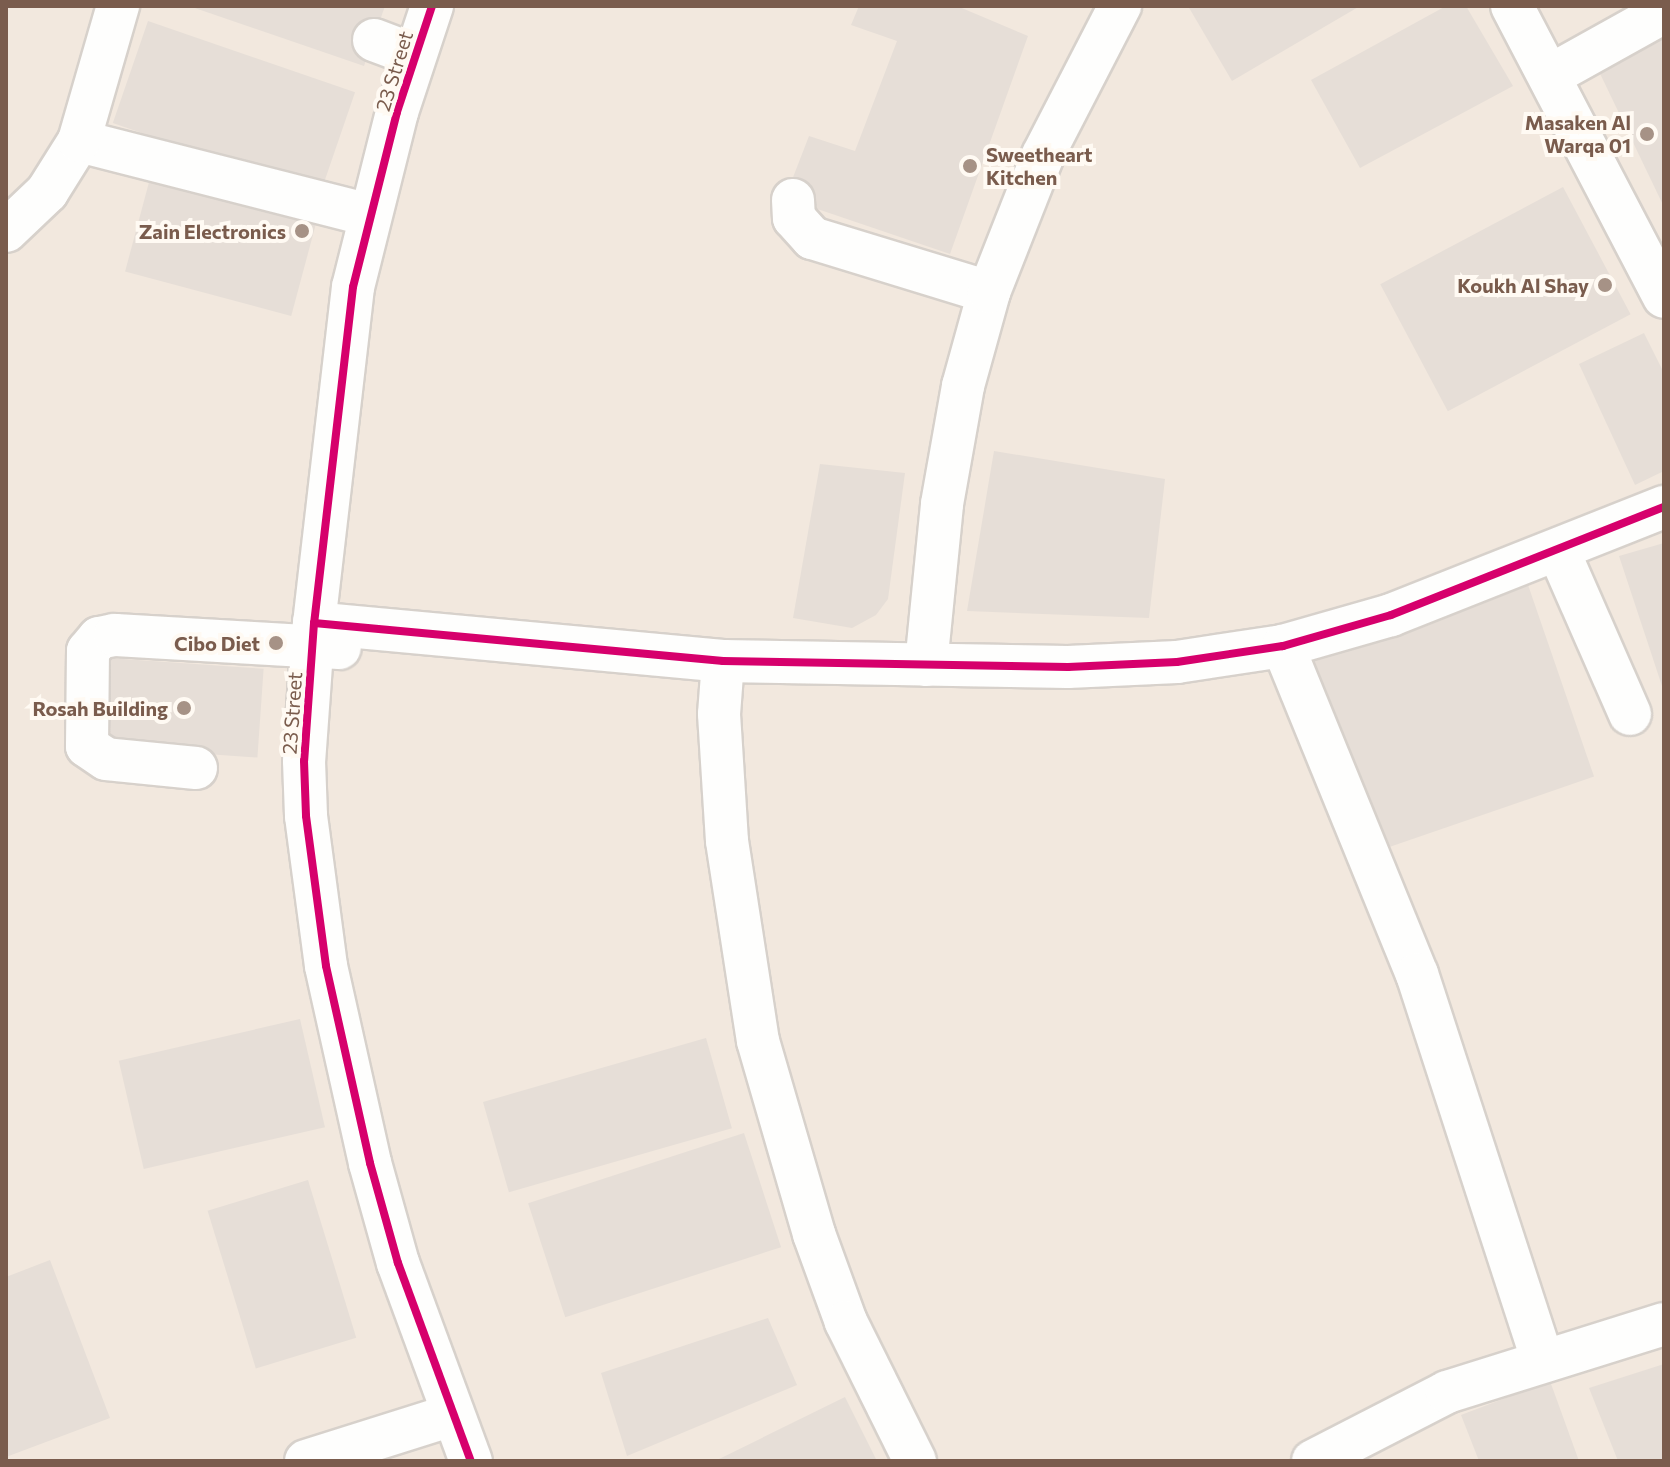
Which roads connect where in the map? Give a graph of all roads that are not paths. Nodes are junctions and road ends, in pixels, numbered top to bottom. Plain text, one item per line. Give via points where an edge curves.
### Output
1 (118, 6) edge
2 (431, 6) edge
3 (1120, 6) edge
4 (1512, 6) edge
5 (1664, 12) edge
6 (374, 40) dead end
7 (414, 55) junction
8 (1551, 75) junction
9 (79, 141) junction
10 (799, 203) dead end
11 (370, 215) junction
12 (6, 231) edge
13 (991, 286) junction
14 (1664, 297) edge
15 (1664, 507) edge
16 (1558, 550) junction
17 (314, 636) junction
18 (1283, 646) junction
19 (723, 661) junction
20 (926, 665) junction
21 (1630, 714) dead end
22 (196, 768) dead end
23 (1664, 1324) edge
24 (1542, 1358) junction
25 (448, 1404) junction
26 (318, 1457) edge
27 (471, 1461) edge
28 (915, 1461) edge
29 (1313, 1461) edge

1 - 9 street
2 - 7 street, 23 Street
3 - 13 street via 1043,155
4 - 8 street
5 - 8 street
6 - 7 street
7 - 11 street, 23 Street
8 - 14 street
9 - 11 street
9 - 12 street via 47,192
10 - 13 street via 811,223 840,237
11 - 17 street, 23 Street via 344,344
13 - 20 street via 963,386 942,504
15 - 16 street
16 - 18 street via 1391,615
16 - 21 street
17 - 19 street via 460,637
17 - 22 street via 115,635 92,644 84,738 92,752 106,759
17 - 25 street, 23 Street via 306,816 326,966 370,1163
18 - 20 street via 1125,666
18 - 24 street via 1417,974
19 - 20 street
19 - 28 street via 719,714 727,841 758,1041 809,1220 846,1322
23 - 24 street
24 - 29 street via 1447,1392
25 - 26 street via 365,1429
25 - 27 street, 23 Street

